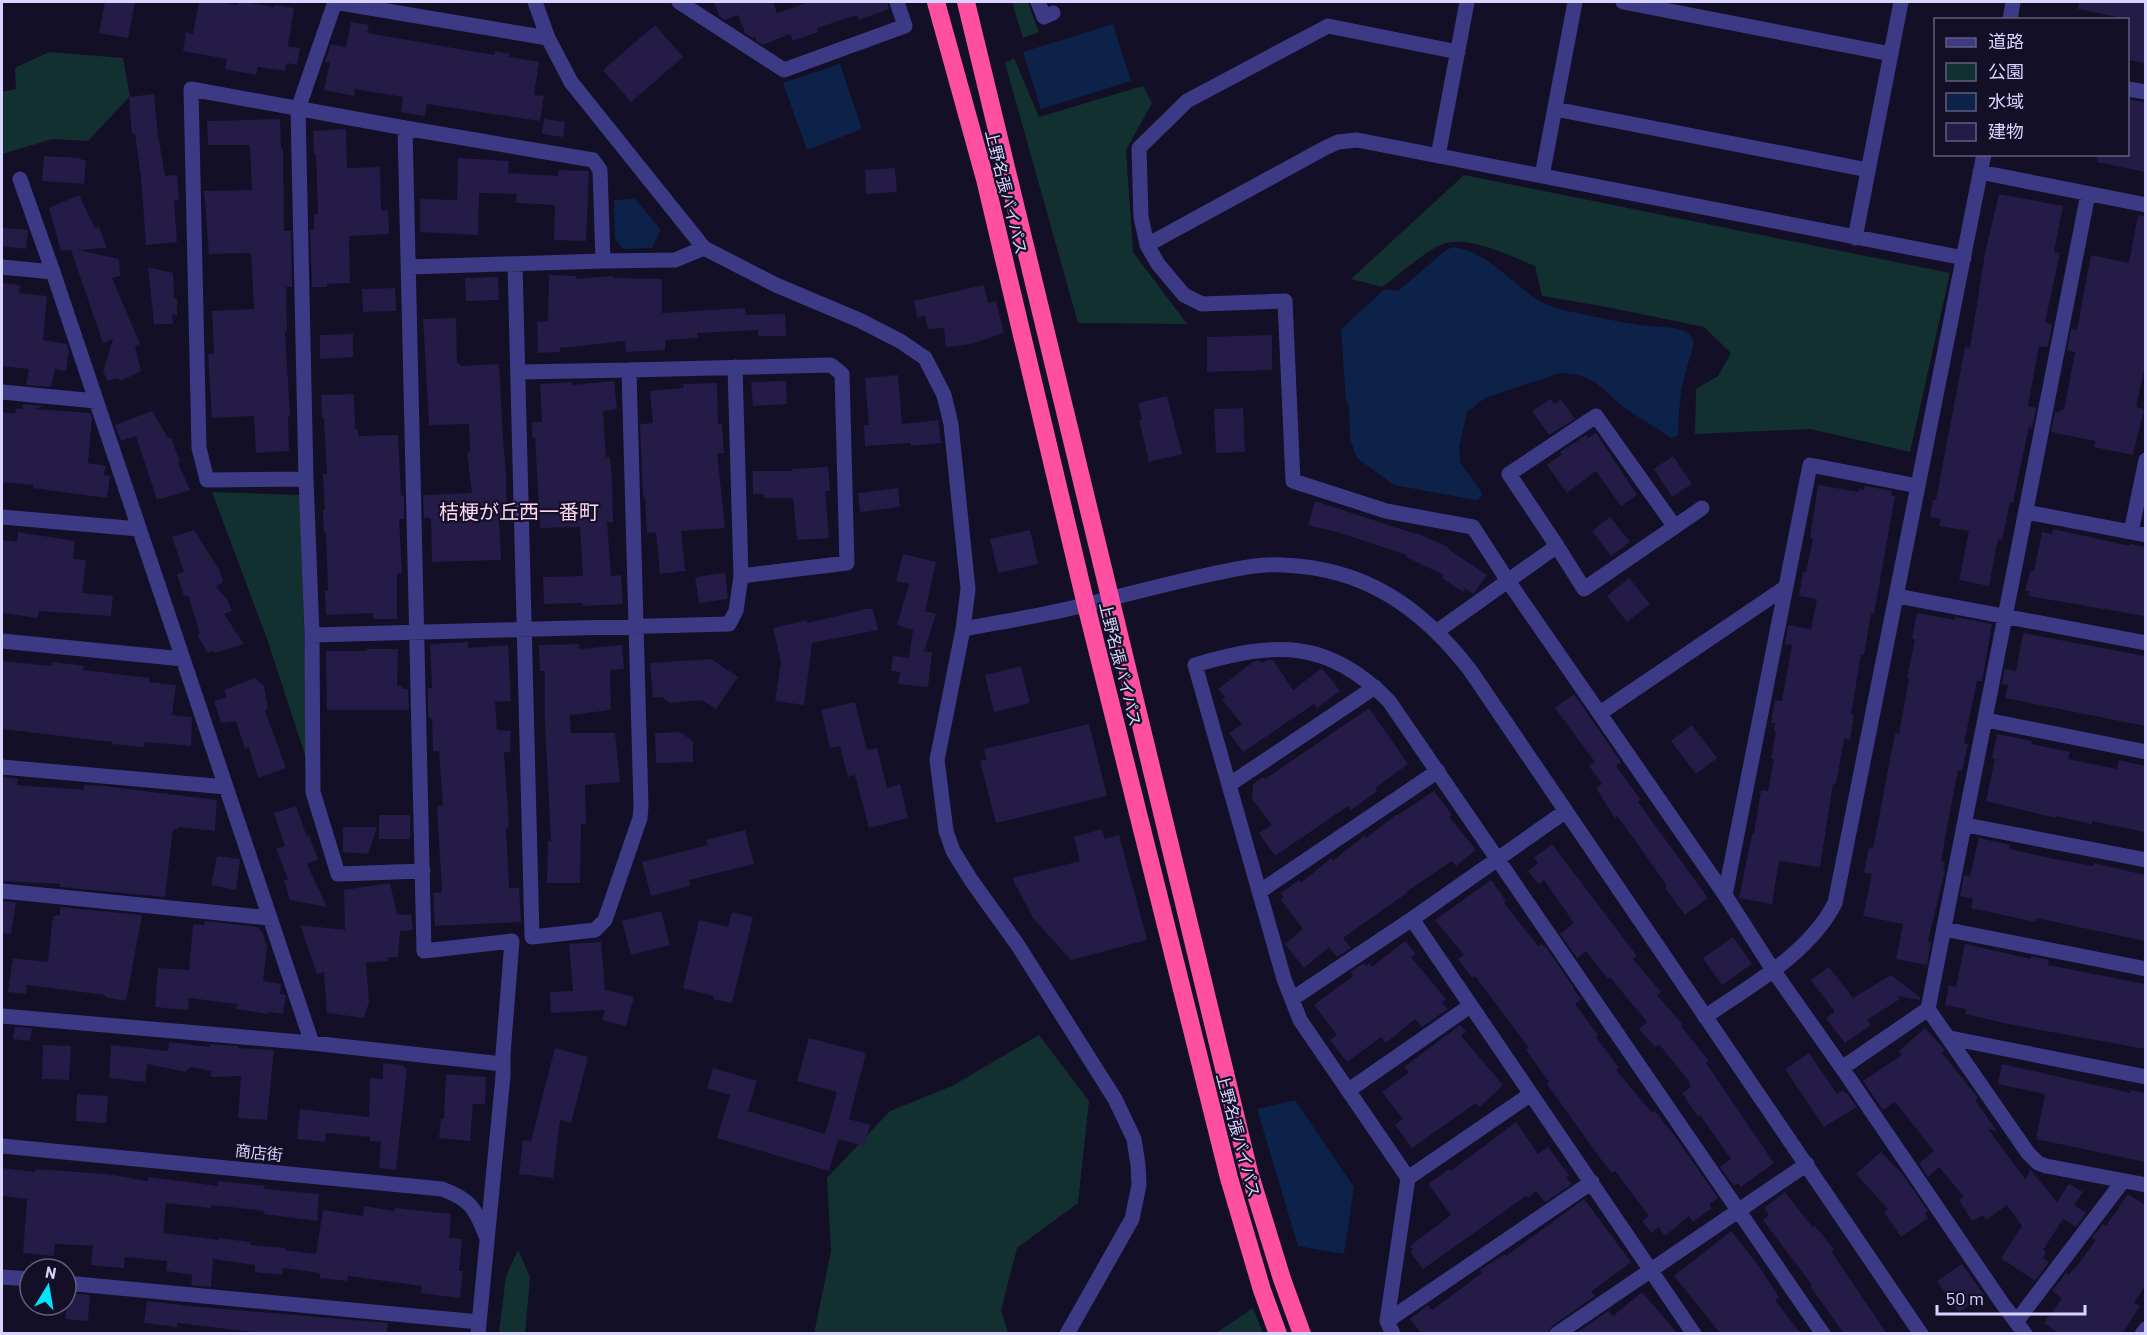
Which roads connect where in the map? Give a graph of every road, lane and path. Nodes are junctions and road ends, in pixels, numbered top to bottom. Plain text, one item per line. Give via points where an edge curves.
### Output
1 (335, 2) edge
2 (535, 2) edge
3 (679, 2) edge
4 (897, 2) edge
5 (936, 2) edge
6 (966, 2) edge
7 (1038, 2) edge
8 (1467, 2) edge
9 (1575, 2) edge
10 (1623, 2) edge
11 (1901, 2) edge
12 (2013, 2) edge
13 (1053, 13) dead end
14 (2010, 18) edge
15 (548, 38) junction
16 (1458, 52) junction
17 (1891, 54) junction
18 (2129, 89) edge
19 (2145, 92) edge
20 (298, 109) junction
21 (1555, 109) junction
22 (405, 128) junction
23 (1438, 156) junction
24 (1984, 156) edge
25 (1868, 170) junction
26 (1980, 172) junction
27 (1542, 176) junction
28 (20, 179) dead end
29 (2088, 194) junction
30 (2145, 205) edge
31 (1855, 238) junction
32 (1147, 245) junction
33 (704, 248) junction
34 (1964, 258) junction
35 (603, 261) junction
36 (515, 264) junction
37 (2, 267) edge
38 (408, 267) junction
39 (52, 272) junction
40 (735, 367) junction
41 (629, 370) junction
42 (518, 372) junction
43 (2, 392) edge
44 (96, 401) junction
45 (2145, 460) edge
46 (306, 479) junction
47 (1918, 486) junction
48 (1702, 508) dead end
49 (2026, 512) junction
50 (2, 517) edge
51 (1675, 527) junction
52 (139, 529) junction
53 (2138, 534) edge
54 (1557, 546) junction
55 (741, 576) junction
56 (1508, 581) junction
57 (1786, 587) junction
58 (1897, 596) junction
59 (1111, 598) junction
60 (1086, 605) junction
61 (2006, 616) junction
62 (635, 628) junction
63 (963, 629) junction
64 (524, 630) junction
65 (418, 632) junction
66 (1436, 632) junction
67 (312, 635) junction
68 (2, 641) edge
69 (2145, 643) edge
70 (183, 658) junction
71 (1375, 687) junction
72 (1600, 713) junction
73 (1986, 720) junction
74 (2145, 752) edge
75 (2, 767) edge
76 (1438, 771) junction
77 (1230, 784) junction
78 (226, 787) junction
79 (1566, 811) junction
80 (1966, 825) junction
81 (1498, 859) junction
82 (2145, 860) edge
83 (423, 871) junction
84 (2, 891) edge
85 (1259, 892) junction
86 (1725, 896) junction
87 (270, 918) junction
88 (1412, 919) junction
89 (1944, 929) junction
90 (531, 937) junction
91 (512, 941) junction
92 (2145, 969) edge
93 (1773, 970) junction
94 (1292, 999) junction
95 (1470, 1006) junction
96 (1928, 1009) junction
97 (2, 1016) edge
98 (1705, 1017) junction
99 (1950, 1038) junction
100 (312, 1043) junction
101 (503, 1064) junction
102 (1842, 1068) junction
103 (2145, 1077) edge
104 (1349, 1090) junction
105 (1531, 1094) junction
106 (2, 1146) edge
107 (1807, 1164) junction
108 (1408, 1178) junction
109 (2124, 1181) junction
110 (1592, 1182) junction
111 (2145, 1185) edge
112 (1738, 1211) junction
113 (488, 1239) junction
114 (1650, 1270) junction
115 (2, 1277) edge
116 (18, 1278) edge
117 (78, 1284) edge
118 (1390, 1327) edge
119 (479, 1328) edge
120 (2021, 1328) edge
121 (2145, 1329) edge
122 (1067, 1334) edge
123 (1278, 1334) edge
124 (1302, 1334) edge
125 (1557, 1334) edge
126 (1694, 1334) edge
127 (1823, 1334) edge
128 (1921, 1334) edge
129 (2142, 1334) edge

1 - 15 street
1 - 20 street
2 - 15 street
3 - 4 street via 784,70 905,26
5 - 60 highway, 上野名張バイパス via 987,190
6 - 59 highway, 上野名張バイパス
7 - 13 street via 1044,17
8 - 16 street
9 - 21 street
10 - 17 street
11 - 17 street
12 - 14 street
15 - 33 street via 571,82
16 - 23 street
16 - 32 street via 1328,26 1187,101 1139,148 1141,217
17 - 25 street
18 - 19 street
20 - 22 street
20 - 46 street
20 - 46 street via 190,89 199,448 207,480
21 - 25 street
21 - 27 street
22 - 35 street via 593,160 600,170
22 - 38 street
23 - 27 street
23 - 32 street via 1357,140 1338,142
24 - 26 street
25 - 31 street
26 - 29 street
26 - 34 street
27 - 31 street
28 - 39 street
29 - 30 street
29 - 49 street
31 - 34 street
32 - 56 street via 1184,295 1202,304 1285,301 1293,481 1386,511 1473,527
33 - 35 street via 675,260
33 - 63 street via 776,285 859,320 925,358 944,395 951,424 968,589
34 - 47 street
35 - 36 street
36 - 38 street
36 - 42 street
37 - 39 street
38 - 65 street
39 - 44 street
40 - 41 street
40 - 55 street
40 - 55 street via 831,365 842,374 847,563
41 - 42 street
41 - 62 street
42 - 64 street
43 - 44 street
44 - 52 street
45 - 53 street
46 - 67 street
47 - 57 street via 1810,465
47 - 58 street
48 - 51 street
49 - 53 street
49 - 61 street
50 - 52 street
51 - 54 street via 1584,589
51 - 54 street via 1596,416 1509,474
52 - 70 street
54 - 56 street
55 - 62 street via 736,611 729,624
56 - 66 street
56 - 72 street
57 - 72 street
57 - 86 street
58 - 61 street
58 - 93 street via 1835,903 1813,934
59 - 60 street
59 - 66 street via 1237,568 1282,564 1354,578 1377,588 1419,615
59 - 124 highway, 上野名張バイパス via 1249,1172
60 - 63 street
60 - 123 highway, 上野名張バイパス via 1229,1178
61 - 69 street
61 - 73 street
62 - 64 street
62 - 90 street via 640,818 605,920 595,930
63 - 122 street via 937,760 946,831 965,870 1115,1099 1134,1139 1138,1165 1139,1185 1132,1219
64 - 65 street
64 - 90 street
65 - 67 street
65 - 83 street
66 - 79 street via 1470,670
67 - 83 street via 313,792 338,874
68 - 70 street
70 - 78 street
71 - 76 street
71 - 77 street
71 - 77 street via 1345,665 1309,652 1272,648 1196,665
72 - 86 street
73 - 74 street
73 - 80 street
75 - 78 street
76 - 81 street
76 - 85 street
77 - 85 street
78 - 87 street
79 - 81 street
79 - 98 street
80 - 82 street
80 - 89 street
81 - 88 street
81 - 112 street
83 - 91 street via 424,951
84 - 87 street
85 - 94 street
86 - 93 street
87 - 100 street
88 - 94 street
88 - 95 street
89 - 92 street
89 - 96 street
90 - 91 street
91 - 101 street
93 - 98 street
93 - 102 street
94 - 104 street via 1300,1020
95 - 104 street
95 - 105 street
96 - 99 street
96 - 102 street
97 - 100 street
98 - 107 street
99 - 103 street
99 - 109 street via 2038,1163
100 - 101 street
101 - 113 street
102 - 120 street
104 - 108 street
105 - 108 street
105 - 110 street
106 - 113 street, 商店街 via 442,1189 465,1199 476,1211
107 - 112 street
107 - 128 street
108 - 118 street
109 - 111 street
109 - 120 street
110 - 114 street
110 - 118 street
112 - 114 street
112 - 127 street
113 - 119 street
114 - 125 street
114 - 126 street
115 - 116 street
117 - 119 street
121 - 129 street

